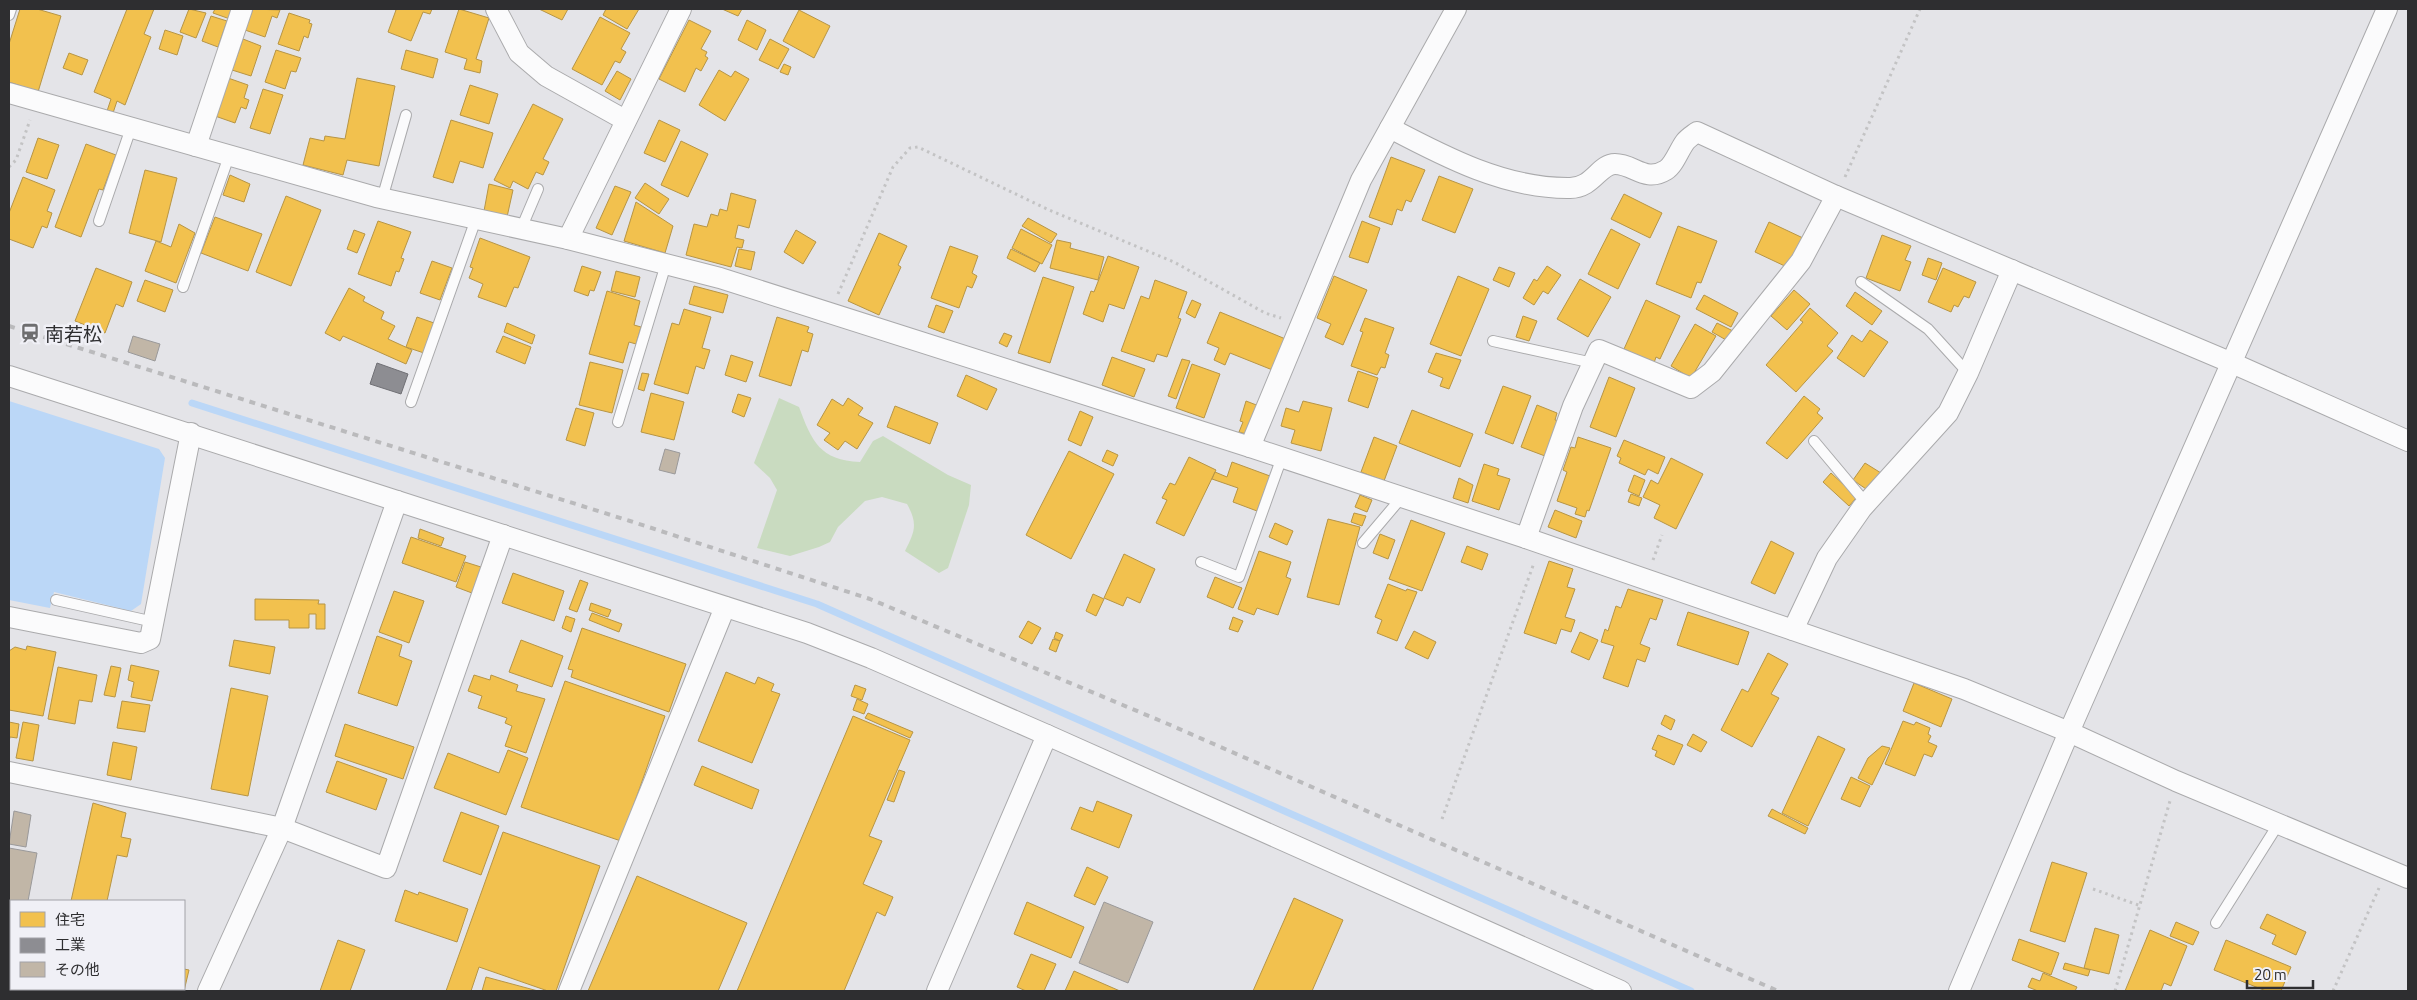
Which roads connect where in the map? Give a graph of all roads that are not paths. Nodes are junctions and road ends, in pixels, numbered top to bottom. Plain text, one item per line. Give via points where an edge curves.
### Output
1 (11, 9) edge
2 (242, 9) edge
3 (496, 9) edge
4 (681, 9) edge
5 (2387, 9) edge
6 (1450, 11) edge
7 (9, 15) edge
8 (9, 93) edge
9 (406, 115) dead end
10 (625, 120) junction
11 (132, 128) junction
12 (1390, 128) junction
13 (196, 146) junction
14 (229, 156) junction
15 (538, 189) dead end
16 (1836, 196) junction
17 (382, 198) junction
18 (476, 219) junction
19 (99, 222) dead end
20 (521, 229) junction
21 (568, 239) junction
22 (666, 264) junction
23 (2012, 270) junction
24 (1861, 282) dead end
25 (183, 287) dead end
26 (1493, 342) dead end
27 (1593, 363) junction
28 (2232, 363) junction
29 (1968, 373) junction
30 (9, 376) edge
31 (411, 402) dead end
32 (618, 422) dead end
33 (191, 433) junction
34 (1814, 441) dead end
35 (2408, 441) edge
36 (1250, 447) junction
37 (1282, 457) junction
38 (1402, 497) junction
39 (398, 501) junction
40 (1866, 503) junction
41 (503, 535) junction
42 (1534, 541) junction
43 (1363, 543) dead end
44 (1201, 562) dead end
45 (56, 600) dead end
46 (725, 607) junction
47 (9, 617) edge
48 (154, 622) junction
49 (1793, 630) junction
50 (2069, 732) junction
51 (1047, 735) junction
52 (9, 772) edge
53 (2279, 823) junction
54 (282, 828) junction
55 (2408, 878) edge
56 (2216, 923) dead end
57 (208, 991) edge
58 (569, 991) edge
59 (937, 991) edge
60 (1621, 991) edge
61 (1958, 991) edge

1 - 7 lane
2 - 13 street
3 - 10 street via 519,53 546,76
4 - 10 street
5 - 28 street
6 - 12 street
8 - 11 street
9 - 17 lane
10 - 21 street
11 - 13 street
11 - 19 lane
12 - 16 street via 1444,157 1487,172 1530,184 1571,188 1590,183 1604,168 1616,164 1652,176 1667,170 1686,140 1697,132
12 - 36 street via 1361,180
13 - 14 street
14 - 17 street
14 - 25 lane
15 - 20 lane
16 - 23 street
16 - 27 street via 1801,261 1712,372 1690,388 1599,350
17 - 18 street
18 - 20 street
18 - 31 lane
20 - 21 street
21 - 22 street
22 - 32 lane
22 - 36 street via 720,278
23 - 28 street
23 - 29 street
24 - 29 lane via 1928,329
26 - 27 lane
27 - 42 street via 1573,406
28 - 35 street
28 - 50 street
29 - 40 street via 1948,413
30 - 33 street
33 - 39 street
33 - 48 street
34 - 40 lane
36 - 37 street
37 - 38 street
37 - 44 lane via 1239,577
38 - 42 street
38 - 43 lane
39 - 41 street
39 - 54 street
40 - 49 street via 1827,558
41 - 46 street
41 - 54 street via 386,868
42 - 49 street
45 - 48 lane
46 - 51 street via 862,654
46 - 58 street
47 - 48 street via 141,643 150,639
49 - 50 street via 1964,689
50 - 53 street
50 - 61 street
51 - 59 street
51 - 60 street
52 - 54 street
53 - 55 street
53 - 56 lane
54 - 57 street

